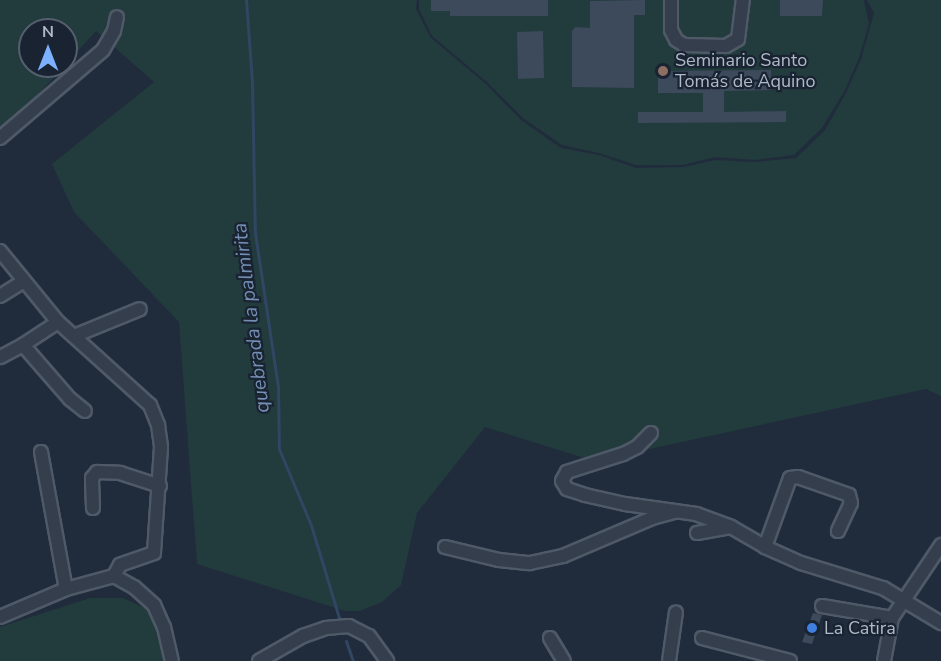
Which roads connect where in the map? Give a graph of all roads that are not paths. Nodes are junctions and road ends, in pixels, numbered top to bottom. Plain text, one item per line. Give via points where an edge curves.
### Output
1 (671, 0) edge
2 (743, 0) edge
3 (117, 17) dead end
4 (0, 138) edge
5 (0, 251) edge
6 (24, 281) junction
7 (0, 296) edge
8 (140, 309) dead end
9 (58, 322) junction
10 (74, 336) junction
11 (23, 345) junction
12 (0, 357) edge
13 (85, 411) dead end
14 (651, 433) dead end
15 (41, 452) dead end
16 (160, 486) junction
17 (93, 508) dead end
18 (679, 511) junction
19 (731, 527) junction
20 (838, 531) dead end
21 (697, 533) dead end
22 (941, 545) edge
23 (445, 547) dead end
24 (765, 547) junction
25 (114, 576) junction
26 (66, 589) junction
27 (903, 599) junction
28 (822, 606) dead end
29 (676, 612) dead end
30 (0, 617) edge
31 (892, 618) junction
32 (941, 623) edge
33 (550, 638) dead end
34 (702, 638) dead end
35 (172, 661) edge
36 (259, 661) edge
37 (387, 661) edge
38 (564, 661) edge
39 (669, 661) edge
40 (790, 661) edge
41 (884, 661) edge

1 - 2 street via 671,30 676,40 684,45 726,46 738,39
3 - 4 street via 103,50
5 - 6 street
6 - 7 street
6 - 9 street
8 - 10 street
9 - 10 street
9 - 11 street
10 - 16 street via 150,405 161,447
11 - 12 street
11 - 13 street
14 - 18 street via 637,447 567,472 562,481 567,489 585,495
15 - 26 street
16 - 17 street via 120,472 97,472 92,478
16 - 25 street via 153,553 120,565
18 - 19 street
18 - 23 street via 652,518 563,556 530,563
19 - 21 street
19 - 24 street
20 - 24 street via 851,503 849,495 798,477 790,478
22 - 27 street
24 - 27 street via 801,563 883,588
25 - 26 street
25 - 35 street via 154,605
26 - 30 street
27 - 31 street
27 - 32 street
28 - 31 street
29 - 39 street
31 - 41 street
33 - 38 street
34 - 40 street
36 - 37 street via 303,636 349,626 369,636

